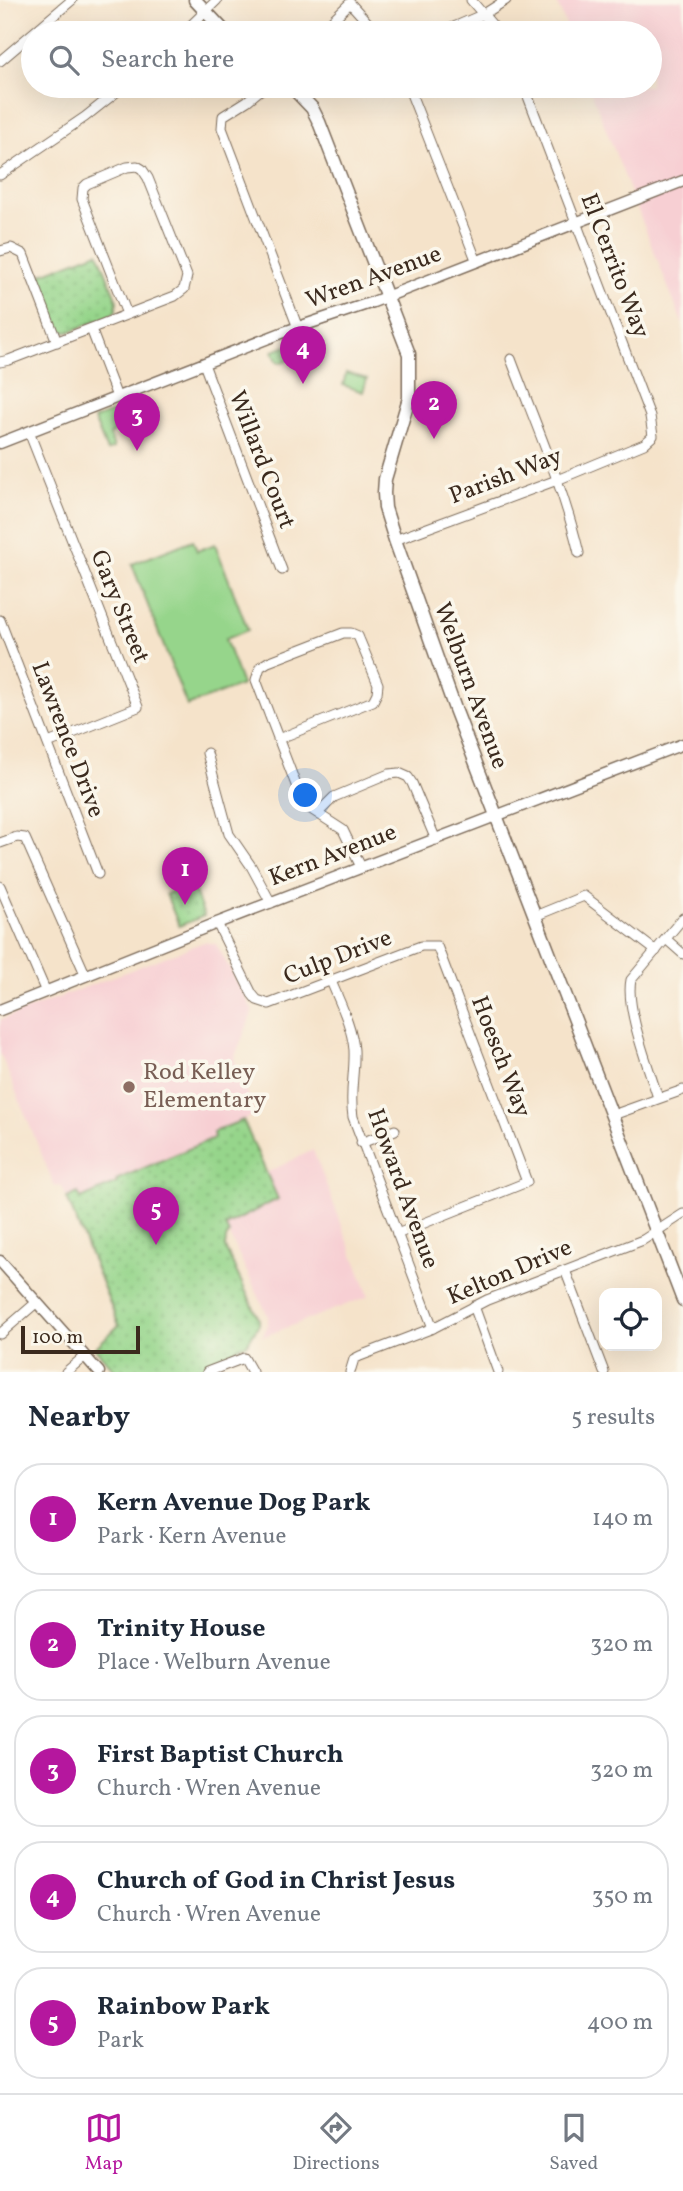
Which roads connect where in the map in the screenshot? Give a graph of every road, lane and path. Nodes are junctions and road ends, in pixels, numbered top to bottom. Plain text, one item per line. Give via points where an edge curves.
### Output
1 (72, 0) edge
2 (195, 0) edge
3 (217, 0) edge
4 (471, 0) edge
5 (506, 0) edge
6 (205, 12) junction
7 (484, 14) junction
8 (47, 21) edge
9 (196, 21) edge
10 (214, 21) edge
11 (332, 21) edge
12 (366, 21) edge
13 (468, 21) edge
14 (490, 21) edge
15 (21, 43) edge
16 (0, 61) edge
17 (109, 98) edge
18 (251, 98) edge
19 (302, 98) edge
20 (413, 98) edge
21 (529, 98) edge
22 (0, 175) edge
23 (683, 181) edge
24 (579, 223) junction
25 (0, 251) edge
26 (477, 262) junction
27 (388, 297) junction
28 (127, 314) junction
29 (91, 328) junction
30 (298, 328) junction
31 (57, 342) junction
32 (511, 359) dead end
33 (0, 362) edge
34 (204, 364) junction
35 (117, 397) junction
36 (29, 432) junction
37 (0, 443) edge
38 (630, 449) joint
39 (557, 480) junction
40 (395, 540) junction
41 (579, 553) dead end
42 (282, 570) dead end
43 (0, 620) edge
44 (278, 739) junction
45 (48, 743) junction
46 (683, 744) edge
47 (207, 753) dead end
48 (318, 813) junction
49 (496, 817) junction
50 (436, 840) junction
51 (0, 844) edge
52 (361, 867) junction
53 (98, 874) dead end
54 (0, 886) edge
55 (271, 902) junction
56 (535, 916) junction
57 (683, 918) edge
58 (217, 923) junction
59 (666, 939) junction
60 (437, 946) joint
61 (656, 951) junction
62 (683, 954) edge
63 (86, 976) junction
64 (331, 981) junction
65 (47, 992) junction
66 (0, 1010) edge
67 (683, 1090) edge
68 (658, 1098) junction
69 (613, 1115) junction
70 (395, 1130) dead end
71 (361, 1143) junction
72 (683, 1214) edge
73 (657, 1232) junction
74 (397, 1234) junction
75 (0, 1261) edge
76 (565, 1270) junction
77 (683, 1300) edge
78 (37, 1302) junction
79 (474, 1306) junction
80 (433, 1328) junction
81 (0, 1334) edge
82 (85, 1356) junction
83 (351, 1368) edge
84 (66, 1372) edge
85 (99, 1372) edge
86 (207, 1372) edge
87 (252, 1372) edge
88 (498, 1372) edge
89 (604, 1372) edge

1 - 8 street
2 - 6 main road
3 - 6 street
4 - 7 street
5 - 7 street
6 - 9 street
6 - 10 main road
7 - 13 street
7 - 14 street
11 - 12 street via 350,4
15 - 16 street
17 - 22 street
18 - 30 street via 223,116 222,128
19 - 27 main road, Welburn Avenue via 319,122
20 - 26 street
21 - 24 street, El Cerrito Way
23 - 24 street, Wren Avenue
24 - 26 street, Wren Avenue
24 - 38 street, El Cerrito Way via 653,426 650,441
25 - 31 street via 11,248 23,254
26 - 27 street, Wren Avenue
27 - 30 street, Wren Avenue
27 - 40 main road, Welburn Avenue via 411,365 409,398 385,479 386,508
28 - 28 street via 178,295 187,276 148,177 132,166 90,181 83,188 82,199
28 - 29 street
29 - 31 street
29 - 35 street
30 - 34 street, Wren Avenue
31 - 33 street
32 - 39 street
34 - 35 street, Wren Avenue
34 - 42 street, Willard Court
35 - 36 street, Wren Avenue
36 - 37 street, Wren Avenue
36 - 45 street, Gary Street via 138,707
38 - 39 street, Parish Way
39 - 40 street, Parish Way
39 - 41 street
40 - 49 main road, Welburn Avenue
43 - 45 street, Lawrence Drive
44 - 44 street via 256,680 260,667 344,634 358,636 378,684 373,701
44 - 48 street via 301,798
45 - 53 street, Lawrence Drive
46 - 49 street, Kern Avenue
47 - 55 street via 229,834
48 - 50 street via 334,797 399,773 412,783
48 - 52 street via 343,830
49 - 50 street, Kern Avenue
49 - 56 main road, Welburn Avenue
50 - 52 street, Kern Avenue
51 - 63 street via 22,836 29,846
52 - 55 street, Kern Avenue
54 - 65 street
55 - 58 street, Kern Avenue
56 - 61 street via 584,896
56 - 69 main road, Welburn Avenue
57 - 59 street
58 - 63 street, Kern Avenue
58 - 64 street, Culp Drive via 257,1000 277,1002
59 - 61 street
59 - 62 street
60 - 64 street, Culp Drive via 421,946
60 - 74 street, Hoesch Way via 527,1182
61 - 68 street via 631,980 629,989
63 - 65 street, Kern Avenue
64 - 71 street, Howard Avenue via 351,1032 350,1096
65 - 66 street, Kern Avenue
67 - 68 street
68 - 69 street
69 - 73 main road, Welburn Avenue
70 - 71 street
71 - 74 street, Howard Avenue
72 - 73 street, Kelton Drive
73 - 76 street, Kelton Drive
73 - 77 main road, Welburn Avenue
74 - 80 street, Howard Avenue
75 - 78 street
76 - 79 street, Kelton Drive
76 - 89 street
78 - 81 street
78 - 82 street
79 - 80 street, Kelton Drive
79 - 88 street
80 - 83 street, Kelton Drive via 360,1356
82 - 84 street
82 - 85 street
86 - 87 street via 244,1358

